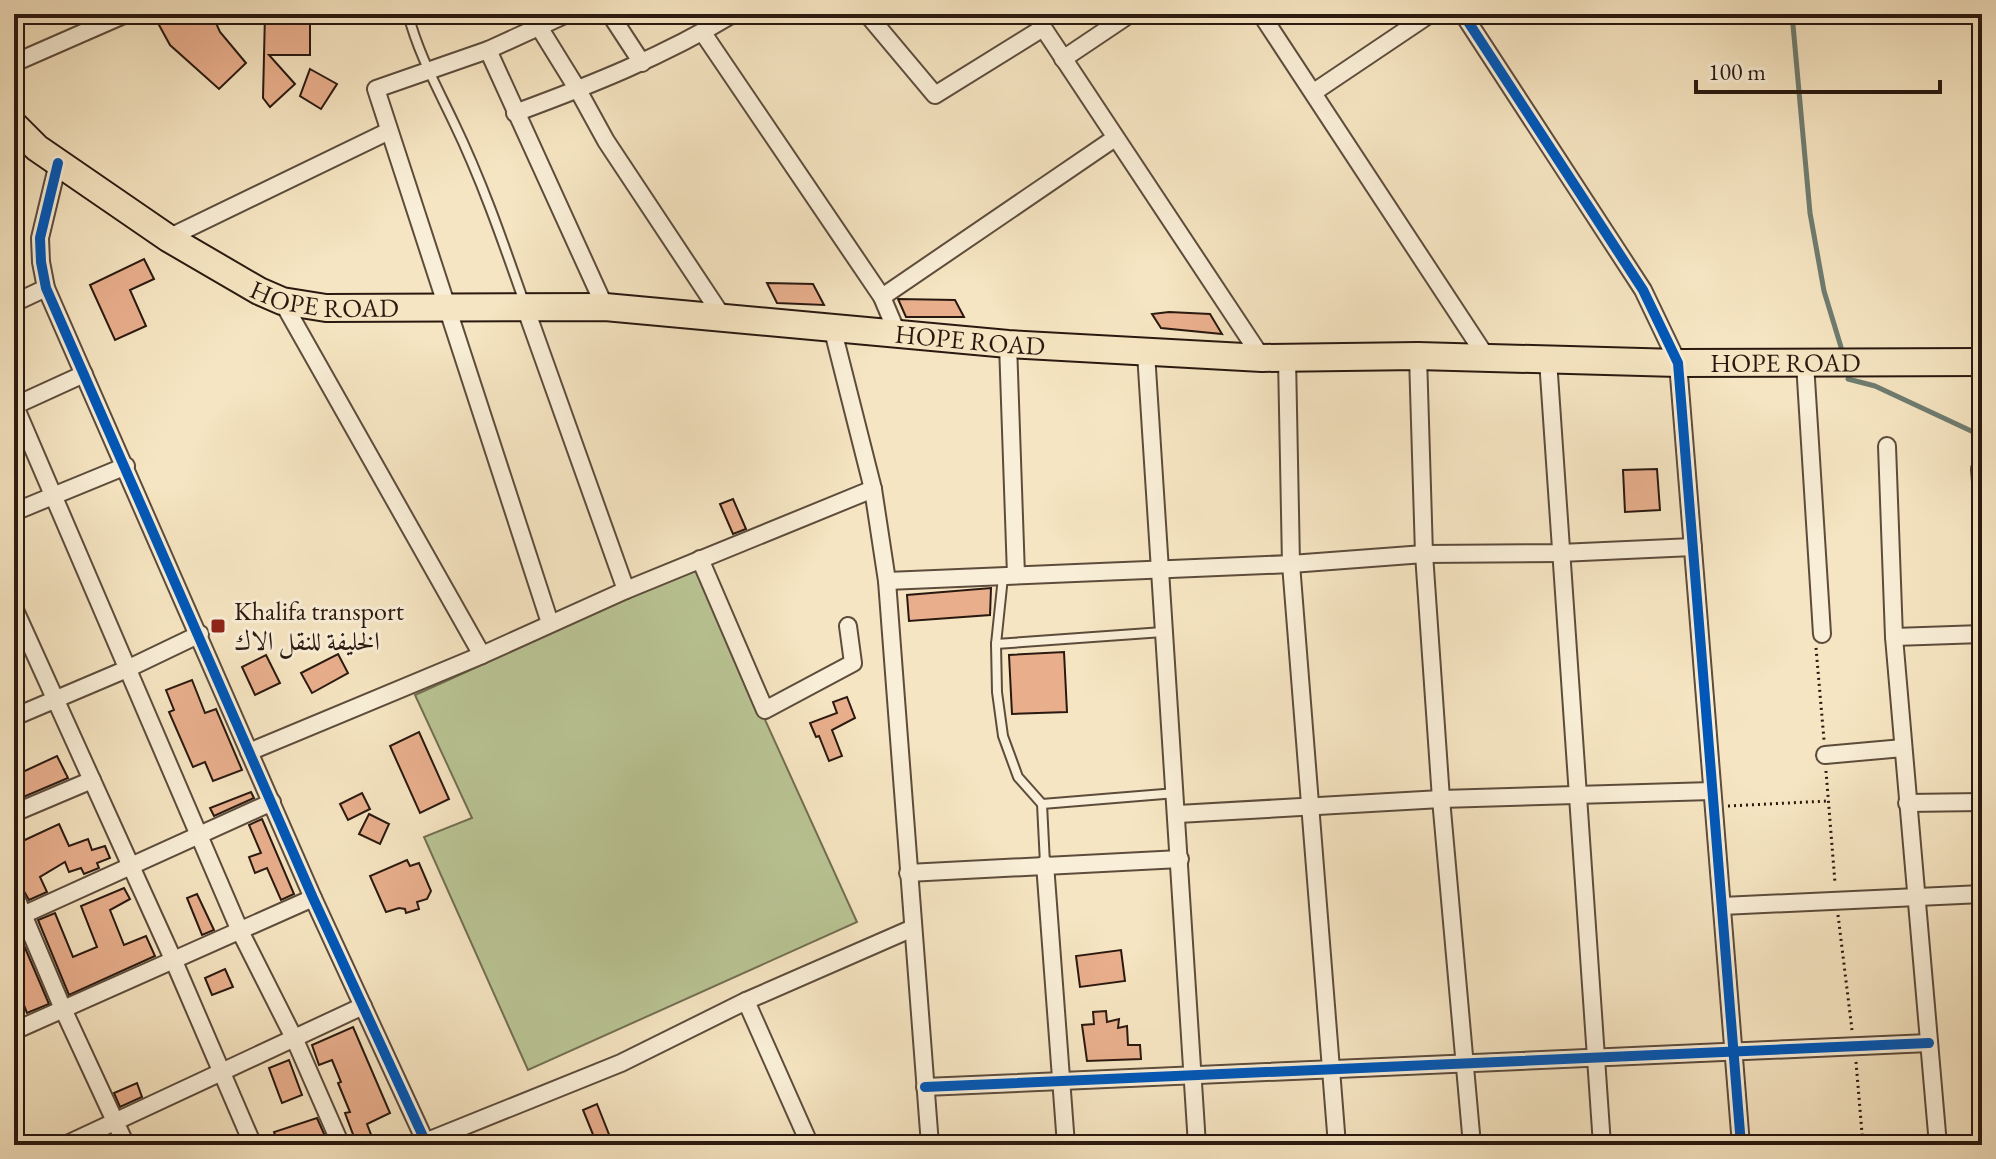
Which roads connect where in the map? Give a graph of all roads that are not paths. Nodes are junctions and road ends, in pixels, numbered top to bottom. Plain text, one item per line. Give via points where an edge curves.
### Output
1 (126, 14) edge
2 (408, 14) edge
3 (567, 14) edge
4 (610, 14) edge
5 (733, 14) edge
6 (867, 14) edge
7 (1130, 14) edge
8 (1261, 14) edge
9 (1430, 14) edge
10 (1463, 14) edge
11 (536, 20) edge
12 (1038, 21) edge
13 (703, 33) junction
14 (488, 50) junction
15 (1063, 59) junction
16 (14, 63) edge
17 (642, 63) junction
18 (428, 72) junction
19 (578, 90) junction
20 (1314, 92) junction
21 (515, 113) junction
22 (14, 125) edge
23 (389, 131) junction
24 (1115, 138) junction
25 (58, 163) junction
26 (168, 238) junction
27 (46, 288) junction
28 (882, 297) junction
29 (282, 301) junction
30 (14, 303) edge
31 (445, 306) junction
32 (525, 307) junction
33 (605, 307) junction
34 (724, 319) junction
35 (832, 327) junction
36 (898, 335) junction
37 (1008, 344) junction
38 (1146, 353) junction
39 (1418, 356) junction
40 (1275, 358) junction
41 (1487, 358) junction
42 (1548, 360) junction
43 (1982, 362) edge
44 (1678, 363) junction
45 (1805, 363) junction
46 (84, 374) junction
47 (14, 405) edge
48 (1887, 446) dead end
49 (126, 466) junction
50 (1980, 469) edge
51 (873, 489) junction
52 (1982, 494) edge
53 (53, 495) junction
54 (14, 512) edge
55 (1693, 547) junction
56 (1560, 553) junction
57 (1424, 554) junction
58 (700, 559) junction
59 (1291, 564) junction
60 (1161, 570) junction
61 (1010, 576) junction
62 (887, 581) junction
63 (626, 590) junction
64 (15, 615) edge
65 (550, 623) junction
66 (848, 626) dead end
67 (1163, 632) junction
68 (200, 634) junction
69 (1822, 634) dead end
70 (1982, 634) edge
71 (1894, 637) junction
72 (996, 644) junction
73 (482, 655) junction
74 (127, 669) junction
75 (57, 699) junction
76 (14, 717) edge
77 (1903, 748) junction
78 (249, 752) junction
79 (1825, 755) dead end
80 (92, 780) junction
81 (1176, 793) junction
82 (1577, 797) junction
83 (1441, 799) junction
84 (1713, 799) junction
85 (272, 802) junction
86 (1982, 802) edge
87 (1907, 803) junction
88 (1042, 804) junction
89 (1310, 808) junction
90 (14, 813) edge
91 (1178, 814) junction
92 (199, 836) junction
93 (1180, 859) junction
94 (1045, 864) junction
95 (131, 865) junction
96 (908, 873) junction
97 (14, 893) edge
98 (1982, 894) edge
99 (1915, 896) junction
100 (313, 898) junction
101 (1722, 906) junction
102 (19, 917) edge
103 (913, 928) junction
104 (240, 931) junction
105 (173, 959) junction
106 (746, 1001) junction
107 (363, 1006) junction
108 (63, 1009) junction
109 (14, 1031) edge
110 (295, 1040) junction
111 (1929, 1043) junction
112 (1733, 1051) junction
113 (1596, 1057) junction
114 (1465, 1063) junction
115 (1331, 1069) junction
116 (223, 1073) junction
117 (1192, 1075) junction
118 (1060, 1081) junction
119 (925, 1087) junction
120 (117, 1122) junction
121 (426, 1144) edge
122 (65, 1145) edge
123 (126, 1145) edge
124 (253, 1145) edge
125 (341, 1145) edge
126 (810, 1145) edge
127 (930, 1145) edge
128 (1066, 1145) edge
129 (1197, 1145) edge
130 (1337, 1145) edge
131 (1472, 1145) edge
132 (1602, 1145) edge
133 (1741, 1145) edge
134 (1938, 1145) edge

1 - 16 street
2 - 18 lane
3 - 11 street
4 - 17 street
5 - 13 street
6 - 12 street via 935,95
7 - 15 street
8 - 20 street
9 - 20 street
10 - 44 street via 1643,290
11 - 14 street
11 - 19 street
12 - 15 street
13 - 17 street
13 - 28 street
14 - 18 street
14 - 21 street
15 - 24 street
17 - 19 street
18 - 23 street via 376,89
18 - 32 lane via 494,217
19 - 21 street
19 - 34 street
20 - 41 street
21 - 33 street
22 - 25 highway, HOPE ROAD
23 - 26 street
23 - 31 street
24 - 28 street
24 - 40 street
25 - 26 highway, HOPE ROAD
25 - 27 street via 40,238
26 - 29 highway, HOPE ROAD
27 - 30 street
27 - 46 street
28 - 36 street
29 - 31 highway, HOPE ROAD via 326,308
29 - 73 street
31 - 32 highway, HOPE ROAD
31 - 65 street
32 - 33 highway, HOPE ROAD
32 - 63 street
33 - 34 highway, HOPE ROAD
34 - 35 highway, HOPE ROAD
35 - 36 highway, HOPE ROAD
35 - 51 street
36 - 37 highway, HOPE ROAD
37 - 38 highway, HOPE ROAD
37 - 61 street
38 - 40 highway, HOPE ROAD
38 - 60 street
39 - 40 highway, HOPE ROAD
39 - 41 highway, HOPE ROAD
39 - 57 street
40 - 59 street
41 - 42 highway, HOPE ROAD
42 - 44 highway, HOPE ROAD
42 - 56 street
43 - 45 highway, HOPE ROAD
44 - 45 highway, HOPE ROAD
44 - 55 street
45 - 69 street
46 - 47 street
46 - 49 street
47 - 53 street
48 - 71 street
49 - 53 street
49 - 68 street
50 - 52 street
51 - 58 street
51 - 62 street
53 - 54 street
53 - 74 street
55 - 56 street
55 - 84 street
56 - 57 street
56 - 82 street
57 - 59 street
57 - 83 street
58 - 63 street
58 - 66 street via 765,710 853,663
59 - 60 street
59 - 89 street
60 - 61 street
60 - 67 street
61 - 62 street
61 - 72 lane
62 - 96 street
63 - 65 street
64 - 75 street
65 - 73 street
67 - 72 lane
67 - 81 street
68 - 74 street
68 - 78 street
70 - 71 street
71 - 77 street
72 - 88 lane via 997,692 1009,757 1018,777
73 - 78 street
74 - 75 street
74 - 92 street
75 - 76 street
75 - 80 street
77 - 79 street
77 - 87 street
78 - 85 street
80 - 90 street
80 - 95 street
81 - 88 lane
81 - 91 street
82 - 83 street
82 - 84 street
82 - 113 street
83 - 89 street
83 - 114 street
84 - 101 street
85 - 92 street
85 - 100 street
86 - 87 street
87 - 99 street
88 - 94 lane
89 - 91 street
89 - 115 street
91 - 93 street
92 - 95 street
92 - 104 street
93 - 94 street
93 - 117 street
94 - 96 street
94 - 118 street
95 - 102 street
95 - 105 street
96 - 103 street
97 - 102 street
98 - 99 street
99 - 101 street
99 - 111 street
100 - 104 street
100 - 107 street
101 - 112 street
102 - 108 street
103 - 106 street
103 - 119 street
104 - 105 street
104 - 110 street
105 - 108 street
105 - 116 street
106 - 121 street via 621,1063
106 - 126 street
107 - 110 street
107 - 121 street
108 - 109 street
108 - 120 street
110 - 116 street
110 - 125 street
111 - 112 street
111 - 134 street
112 - 113 street
112 - 133 street
113 - 114 street
113 - 132 street
114 - 115 street
114 - 131 street
115 - 117 street
115 - 130 street
116 - 120 street
116 - 124 street
117 - 118 street
117 - 129 street
118 - 119 street
118 - 128 street
119 - 127 street
120 - 122 street
120 - 123 street

